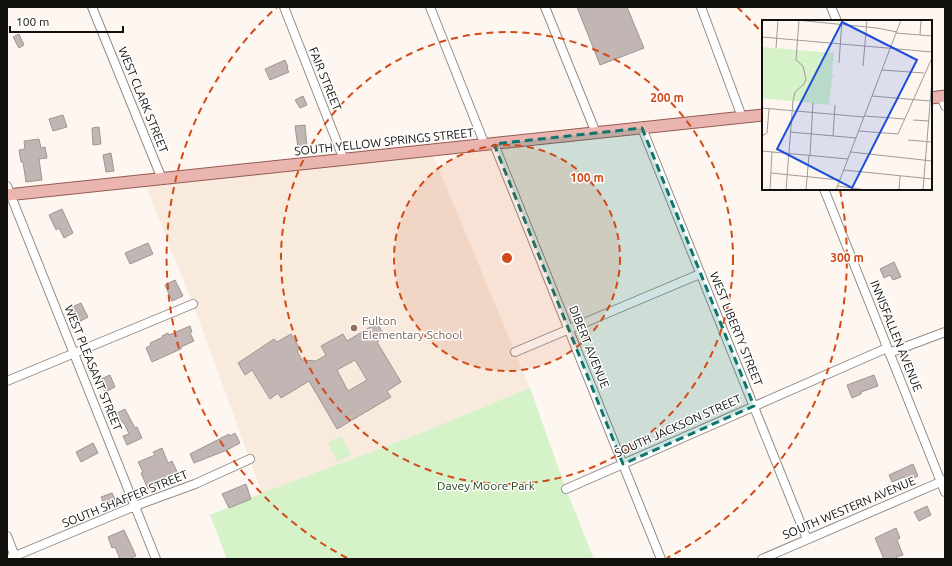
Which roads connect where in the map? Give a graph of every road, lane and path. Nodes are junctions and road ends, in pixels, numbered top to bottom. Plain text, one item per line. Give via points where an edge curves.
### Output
1 (92, 7) edge
2 (284, 7) edge
3 (430, 7) edge
4 (545, 7) edge
5 (701, 7) edge
6 (832, 7) edge
7 (837, 20) edge
8 (762, 115) edge
9 (742, 117) junction
10 (642, 128) junction
11 (596, 133) junction
12 (490, 144) junction
13 (344, 160) junction
14 (162, 179) junction
15 (824, 190) edge
16 (8, 192) edge
17 (700, 274) junction
18 (193, 304) dead end
19 (569, 329) junction
20 (945, 332) edge
21 (888, 350) junction
22 (515, 352) dead end
23 (74, 353) junction
24 (7, 381) edge
25 (754, 406) junction
26 (250, 459) dead end
27 (622, 464) junction
28 (943, 481) edge
29 (566, 489) dead end
30 (945, 492) edge
31 (135, 506) junction
32 (7, 536) edge
33 (807, 539) junction
34 (13, 558) edge
35 (156, 559) edge
36 (661, 559) edge
37 (762, 559) edge

1 - 14 street, WEST CLARK STREET
2 - 13 street, FAIR STREET
3 - 12 street, DIBERT AVENUE
4 - 11 street
5 - 9 street
6 - 7 street
8 - 9 main road, SOUTH YELLOW SPRINGS STREET
9 - 10 main road, SOUTH YELLOW SPRINGS STREET
10 - 11 main road, SOUTH YELLOW SPRINGS STREET
10 - 17 street, WEST LIBERTY STREET
11 - 12 main road, SOUTH YELLOW SPRINGS STREET
12 - 13 main road, SOUTH YELLOW SPRINGS STREET
12 - 19 street, DIBERT AVENUE
13 - 14 main road, SOUTH YELLOW SPRINGS STREET
14 - 16 main road, SOUTH YELLOW SPRINGS STREET
15 - 21 street, INNISFALLEN AVENUE
16 - 23 street, WEST PLEASANT STREET
17 - 19 street
17 - 25 street, WEST LIBERTY STREET
18 - 23 street
19 - 22 street
19 - 27 street, DIBERT AVENUE
20 - 21 street, SOUTH JACKSON STREET
21 - 25 street, SOUTH JACKSON STREET
21 - 28 street, INNISFALLEN AVENUE
23 - 24 street
23 - 31 street, WEST PLEASANT STREET
25 - 27 street, SOUTH JACKSON STREET
25 - 33 street, WEST LIBERTY STREET
26 - 31 street, SOUTH SHAFFER STREET via 195,484
27 - 29 street, SOUTH JACKSON STREET
27 - 36 street, DIBERT AVENUE
28 - 30 street, INNISFALLEN AVENUE
28 - 33 street, SOUTH WESTERN AVENUE
31 - 34 street, SOUTH SHAFFER STREET
31 - 35 street, WEST PLEASANT STREET
32 - 34 street
33 - 37 street, SOUTH WESTERN AVENUE

